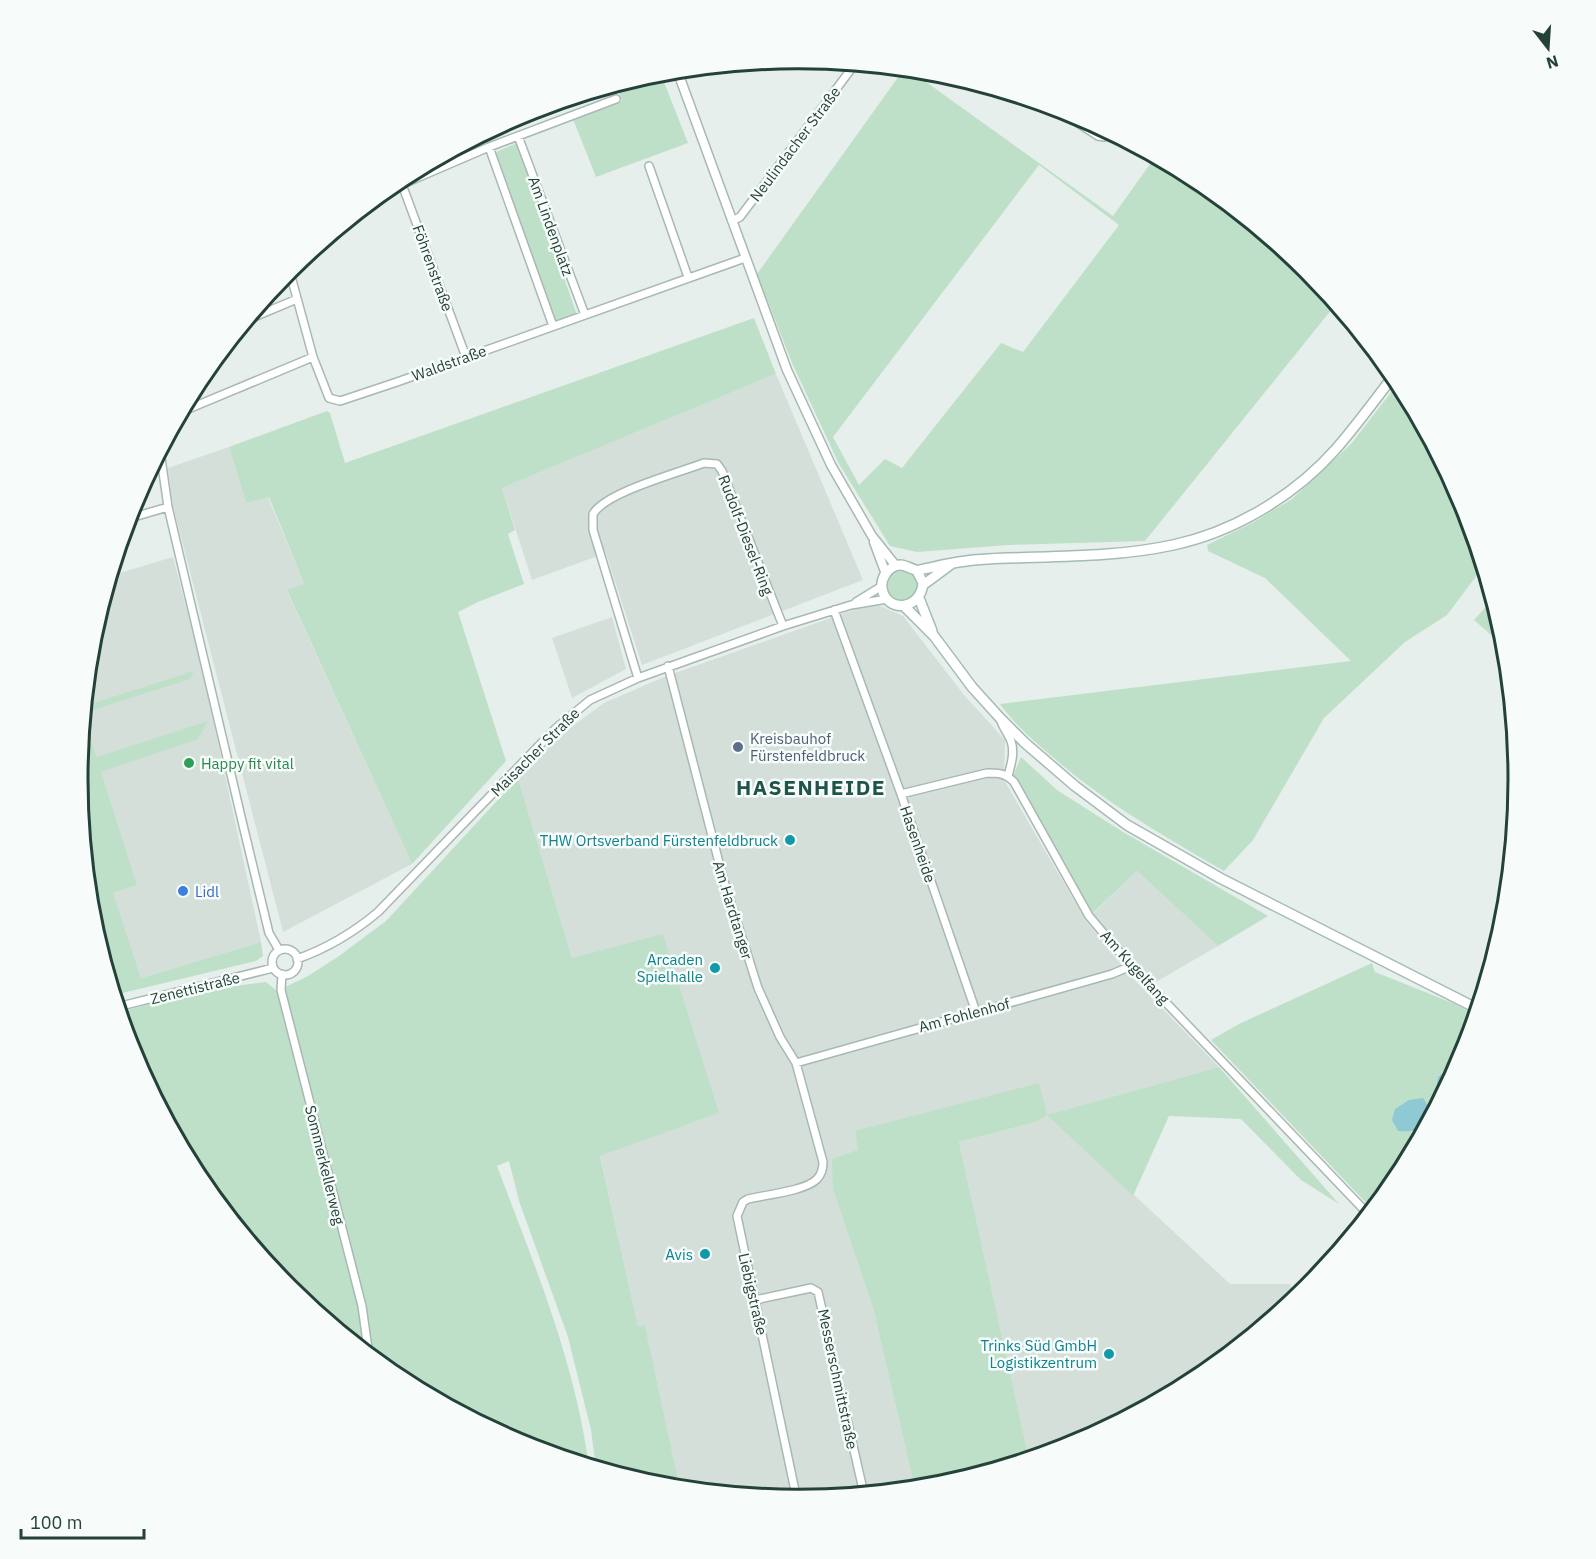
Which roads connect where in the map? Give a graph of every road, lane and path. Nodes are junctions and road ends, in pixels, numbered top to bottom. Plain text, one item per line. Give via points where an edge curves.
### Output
1 (849, 71) edge
2 (680, 79) edge
3 (616, 99) dead end
4 (518, 136) junction
5 (489, 147) junction
6 (440, 166) edge
7 (649, 166) dead end
8 (404, 189) edge
9 (732, 221) junction
10 (745, 258) junction
11 (687, 277) junction
12 (292, 281) edge
13 (297, 299) junction
14 (262, 314) edge
15 (585, 315) junction
16 (553, 326) junction
17 (313, 357) junction
18 (466, 357) junction
19 (1388, 383) edge
20 (194, 407) edge
21 (162, 464) edge
22 (168, 507) junction
23 (139, 515) edge
24 (872, 536) junction
25 (952, 562) junction
26 (896, 566) junction
27 (917, 571) junction
28 (886, 574) junction
29 (923, 585) junction
30 (882, 586) junction
31 (919, 598) junction
32 (887, 599) junction
33 (851, 604) junction
34 (904, 606) junction
35 (834, 610) junction
36 (783, 626) junction
37 (934, 636) junction
38 (668, 666) junction
39 (638, 678) junction
40 (1000, 718) junction
41 (1008, 776) junction
42 (901, 794) junction
43 (279, 950) junction
44 (297, 959) junction
45 (1131, 966) junction
46 (273, 968) junction
47 (282, 974) junction
48 (124, 1005) edge
49 (1472, 1006) edge
50 (976, 1012) junction
51 (796, 1063) junction
52 (819, 1145) joint
53 (1364, 1210) edge
54 (755, 1300) junction
55 (367, 1345) edge
56 (862, 1486) edge
57 (795, 1490) edge

1 - 9 street, Neulindacher Straße via 740,217
2 - 9 street
3 - 4 street
4 - 5 street
4 - 15 street, Am Lindenplatz
5 - 6 street
5 - 16 street
7 - 11 street
8 - 18 street, Föhrenstraße
9 - 10 street
10 - 11 street, Waldstraße
10 - 24 street via 787,370 831,465
11 - 15 street, Waldstraße
12 - 13 street
13 - 14 street
13 - 17 street
15 - 16 street, Waldstraße
16 - 18 street, Waldstraße
17 - 18 street, Waldstraße via 329,398 340,401
17 - 20 street
19 - 25 main road via 1335,451 1311,473 1266,507 1231,525 1153,549
21 - 22 street
22 - 23 street
22 - 43 street via 269,933
24 - 26 street
24 - 28 street
25 - 27 main road
25 - 29 main road
26 - 27 main road
26 - 28 main road
27 - 29 main road
28 - 30 main road
29 - 31 main road
30 - 32 main road
30 - 33 street, Maisacher Straße
31 - 34 main road
31 - 37 main road
32 - 33 street, Maisacher Straße
32 - 34 main road
33 - 35 street, Maisacher Straße
34 - 37 main road
35 - 36 street, Maisacher Straße
35 - 42 street, Hasenheide
36 - 38 street, Maisacher Straße
36 - 39 street, Rudolf-Diesel-Ring via 722,471 717,464 704,463 620,494 604,502 593,514 593,530
37 - 40 main road
38 - 39 street, Maisacher Straße
38 - 51 street, Am Hardtanger via 710,834 742,939 758,988
39 - 44 street, Maisacher Straße via 590,700 567,718 362,926 332,945
40 - 41 street via 1011,742 1013,759
40 - 49 main road via 1075,786 1127,825 1220,878
41 - 42 street via 987,773
41 - 45 street, Am Kugelfang via 1089,916
42 - 50 street, Hasenheide
43 - 44 street via 291,951
43 - 46 street via 272,958
44 - 47 street via 293,972
45 - 50 street, Am Fohlenhof
45 - 53 street, Am Kugelfang
46 - 47 street
46 - 48 street, Zenettistraße
47 - 55 street, Sommerkellerweg via 281,990 362,1306
50 - 51 street, Am Fohlenhof
51 - 52 street, Am Hardtanger
52 - 54 street, Liebigstraße via 823,1162 816,1180 806,1186 748,1198 738,1210 739,1236
54 - 56 street, Messerschmittstraße via 811,1288 818,1292
54 - 57 street, Liebigstraße

